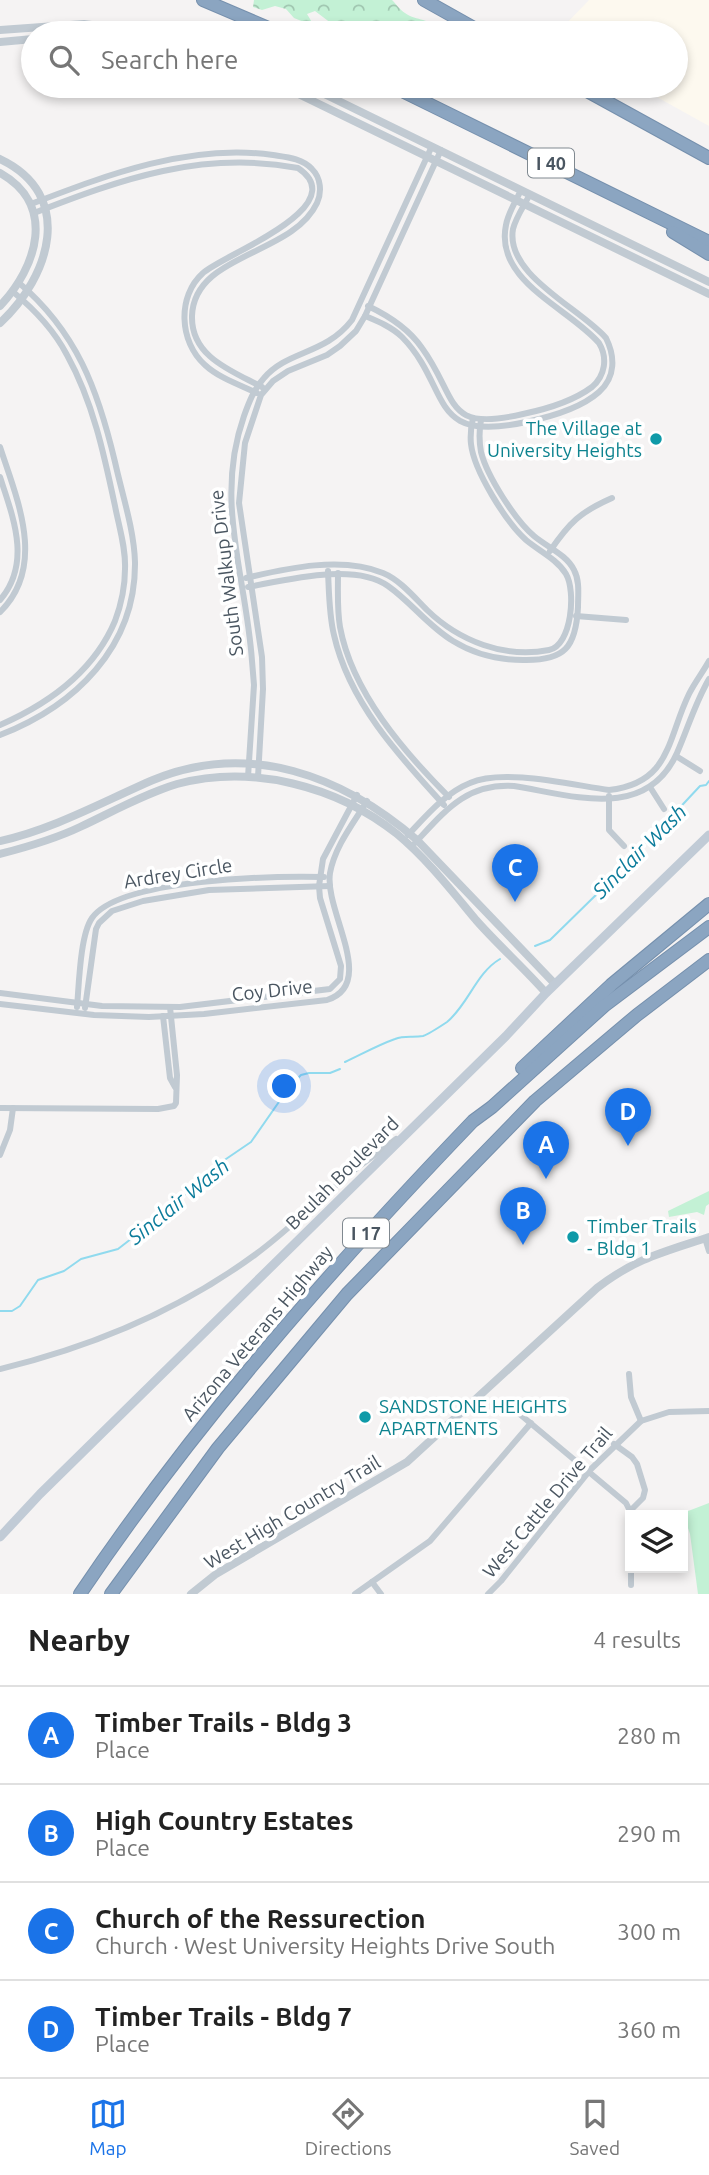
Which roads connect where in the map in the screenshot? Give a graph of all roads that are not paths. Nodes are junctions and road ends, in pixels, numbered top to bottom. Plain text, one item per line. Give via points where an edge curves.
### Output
1 (203, 0) edge
2 (424, 0) edge
3 (252, 21) edge
4 (462, 21) edge
5 (21, 28) edge
6 (0, 30) edge
7 (21, 40) edge
8 (0, 42) edge
9 (306, 98) edge
10 (333, 98) edge
11 (417, 98) edge
12 (600, 98) edge
13 (436, 148) junction
14 (709, 158) edge
15 (0, 159) edge
16 (431, 159) junction
17 (0, 173) edge
18 (579, 177) junction
19 (526, 192) junction
20 (520, 202) junction
21 (44, 204) junction
22 (32, 209) junction
23 (297, 215) junction
24 (303, 221) junction
25 (709, 242) edge
26 (709, 254) edge
27 (18, 282) junction
28 (709, 282) edge
29 (12, 290) junction
30 (28, 290) junction
31 (709, 294) edge
32 (22, 299) junction
33 (361, 303) junction
34 (0, 306) edge
35 (370, 306) junction
36 (356, 312) junction
37 (365, 316) junction
38 (0, 323) edge
39 (259, 385) junction
40 (267, 389) junction
41 (253, 392) junction
42 (261, 395) junction
43 (476, 423) junction
44 (0, 447) edge
45 (0, 477) edge
46 (612, 498) dead end
47 (549, 552) junction
48 (328, 566) junction
49 (338, 566) junction
50 (328, 574) junction
51 (338, 575) junction
52 (250, 577) junction
53 (241, 579) junction
54 (251, 586) junction
55 (243, 588) junction
56 (0, 600) edge
57 (0, 612) edge
58 (569, 616) junction
59 (577, 617) junction
60 (626, 620) dead end
61 (107, 636) junction
62 (116, 641) junction
63 (709, 661) edge
64 (709, 679) edge
65 (0, 725) edge
66 (0, 735) edge
67 (676, 756) junction
68 (249, 765) junction
69 (259, 765) junction
70 (700, 771) dead end
71 (248, 776) junction
72 (258, 777) junction
73 (650, 787) junction
74 (609, 790) junction
75 (356, 795) junction
76 (448, 796) junction
77 (610, 799) junction
78 (367, 801) junction
79 (441, 802) junction
80 (455, 803) junction
81 (350, 806) junction
82 (447, 809) junction
83 (664, 809) dead end
84 (361, 811) junction
85 (709, 835) edge
86 (411, 840) junction
87 (0, 841) edge
88 (624, 846) dead end
89 (0, 854) edge
90 (320, 877) junction
91 (330, 878) junction
92 (319, 886) junction
93 (330, 886) junction
94 (709, 904) edge
95 (709, 927) edge
96 (705, 964) edge
97 (340, 979) junction
98 (349, 981) junction
99 (555, 984) junction
100 (0, 993) edge
101 (546, 993) junction
102 (0, 1004) edge
103 (81, 1004) junction
104 (166, 1007) junction
105 (80, 1013) junction
106 (167, 1017) junction
107 (0, 1108) edge
108 (13, 1108) junction
109 (473, 1121) junction
110 (419, 1122) junction
111 (0, 1155) edge
112 (707, 1238) edge
113 (709, 1251) edge
114 (0, 1369) edge
115 (629, 1374) dead end
116 (510, 1406) dead end
117 (709, 1411) edge
118 (640, 1421) junction
119 (531, 1423) junction
120 (614, 1444) junction
121 (590, 1470) junction
122 (630, 1510) edge
123 (633, 1510) edge
124 (0, 1536) edge
125 (631, 1573) edge
126 (372, 1582) junction
127 (631, 1585) dead end
128 (80, 1594) edge
129 (111, 1594) edge
130 (191, 1594) edge
131 (355, 1594) edge
132 (381, 1594) edge
133 (488, 1594) edge

1 - 3 highway
2 - 4 highway
5 - 6 street
7 - 8 street
9 - 16 street
10 - 13 street
11 - 18 highway, I 40
12 - 14 highway
13 - 16 street, South Walkup Drive
13 - 19 street
15 - 21 street via 27,177
16 - 20 street
16 - 33 street, South Walkup Drive
16 - 35 street, South Walkup Drive
17 - 22 street via 15,183
18 - 25 highway, I 40
18 - 26 highway
19 - 20 street
19 - 28 street
20 - 31 street
20 - 43 street via 505,228 509,261 522,278 593,336 602,348 604,366 592,387 559,404
21 - 22 street
21 - 23 street via 183,166 250,161 305,173 311,196
21 - 24 street via 140,166 215,153 259,153 294,159 314,172 320,187 318,201
21 - 30 street via 46,253
22 - 27 street via 35,242
23 - 24 street
23 - 41 street via 270,236 214,264 189,293 185,323 197,356 217,374
24 - 39 street via 275,243 216,272 195,301 193,324 205,352 219,365
27 - 29 street
27 - 30 street
29 - 32 street
29 - 34 street
30 - 32 street
30 - 62 street via 69,340 104,417 135,560 128,612
32 - 38 street
32 - 61 street via 66,352 88,397 103,454 125,569 120,603
33 - 35 street
33 - 36 street, South Walkup Drive
35 - 37 street, South Walkup Drive
35 - 43 street via 416,341 453,404
36 - 37 street
36 - 39 street, South Walkup Drive via 335,338 282,364
37 - 40 street, South Walkup Drive via 340,346 280,375
37 - 43 street via 402,338 452,415
39 - 40 street
39 - 41 street, South Walkup Drive
40 - 42 street, South Walkup Drive
41 - 42 street
41 - 53 street, South Walkup Drive via 236,442 231,478 230,508
42 - 52 street, South Walkup Drive via 245,443 239,491
43 - 47 street via 470,444 505,517 526,540
44 - 57 street via 23,525 26,555 19,584
45 - 56 street via 19,551 12,581
46 - 47 street via 576,517
47 - 58 street via 568,577
47 - 59 street via 565,558 576,574
48 - 49 street
48 - 50 street
48 - 52 street
49 - 51 street
49 - 58 street via 384,573 449,630 501,650 537,651 557,646
50 - 51 street
50 - 54 street
50 - 79 street via 333,634 344,668 390,744
51 - 59 street via 385,583 439,632 486,655 552,658 572,641
51 - 76 street via 340,625 352,665 393,736
52 - 53 street
52 - 54 street, South Walkup Drive
53 - 55 street, South Walkup Drive
54 - 55 street
54 - 69 street, South Walkup Drive via 263,673
55 - 68 street, South Walkup Drive via 254,685
58 - 59 street
59 - 60 street
61 - 62 street
61 - 65 street via 67,685
62 - 66 street via 101,666 71,694
63 - 74 street via 655,771 635,784
64 - 67 street
67 - 70 street
67 - 73 street
68 - 69 street
68 - 71 street, South Walkup Drive
68 - 87 street via 208,766 166,775 61,822
69 - 72 street, South Walkup Drive
69 - 75 street via 312,775
71 - 72 street
71 - 89 street via 176,785 48,840
72 - 81 street via 297,784
73 - 77 street via 629,797
73 - 83 street
74 - 76 street via 497,776 470,782
74 - 77 street
75 - 78 street
75 - 81 street, Coy Drive
76 - 79 street
76 - 80 street
77 - 80 street via 500,785 472,792
77 - 88 street via 610,830
78 - 84 street
78 - 86 street
79 - 82 street
79 - 86 street
80 - 82 street
81 - 84 street
81 - 90 street, Coy Drive via 323,859
82 - 86 street
84 - 86 street
84 - 91 street via 339,846
85 - 99 main road, Beulah Boulevard
86 - 99 street
86 - 101 street
90 - 91 street, Ardrey Circle
90 - 92 street, Coy Drive
90 - 103 street, Ardrey Circle via 227,880 116,900 94,915 87,928
91 - 93 street
92 - 93 street, Ardrey Circle
92 - 97 street, Coy Drive via 341,966
92 - 103 street, Ardrey Circle via 209,890 112,911 96,929
93 - 98 street via 350,963
94 - 109 highway via 554,1037
95 - 109 highway, Arizona Veterans Highway / I 17 via 604,1006
96 - 129 highway, I 17 via 536,1101 347,1294 218,1448
97 - 98 street
97 - 104 street, Coy Drive via 322,991
98 - 106 street, Coy Drive via 327,1000
99 - 101 main road, Beulah Boulevard
100 - 103 street, Coy Drive
101 - 110 main road, Beulah Boulevard
102 - 105 street, Coy Drive
103 - 104 street, Coy Drive
103 - 105 street, Ardrey Circle
104 - 106 street
105 - 106 street, Coy Drive
106 - 108 street via 177,1075 176,1103 167,1109
107 - 108 street
108 - 111 street
109 - 128 highway, Arizona Veterans Highway / I 17 via 372,1226 250,1368
110 - 114 street via 227,1273 111,1335
110 - 124 main road, Beulah Boulevard
112 - 113 street
112 - 130 street, West High Country Trail via 642,1258 617,1272 407,1462 216,1574
115 - 118 street
116 - 119 street
117 - 118 street, West Cattle Drive Trail via 669,1412
118 - 120 street, West Cattle Drive Trail
119 - 121 street
119 - 126 street via 439,1532
120 - 121 street, West Cattle Drive Trail
120 - 123 street via 632,1457 643,1482 643,1498
121 - 122 street
121 - 133 street, West Cattle Drive Trail
125 - 127 street
126 - 131 street
126 - 132 street

